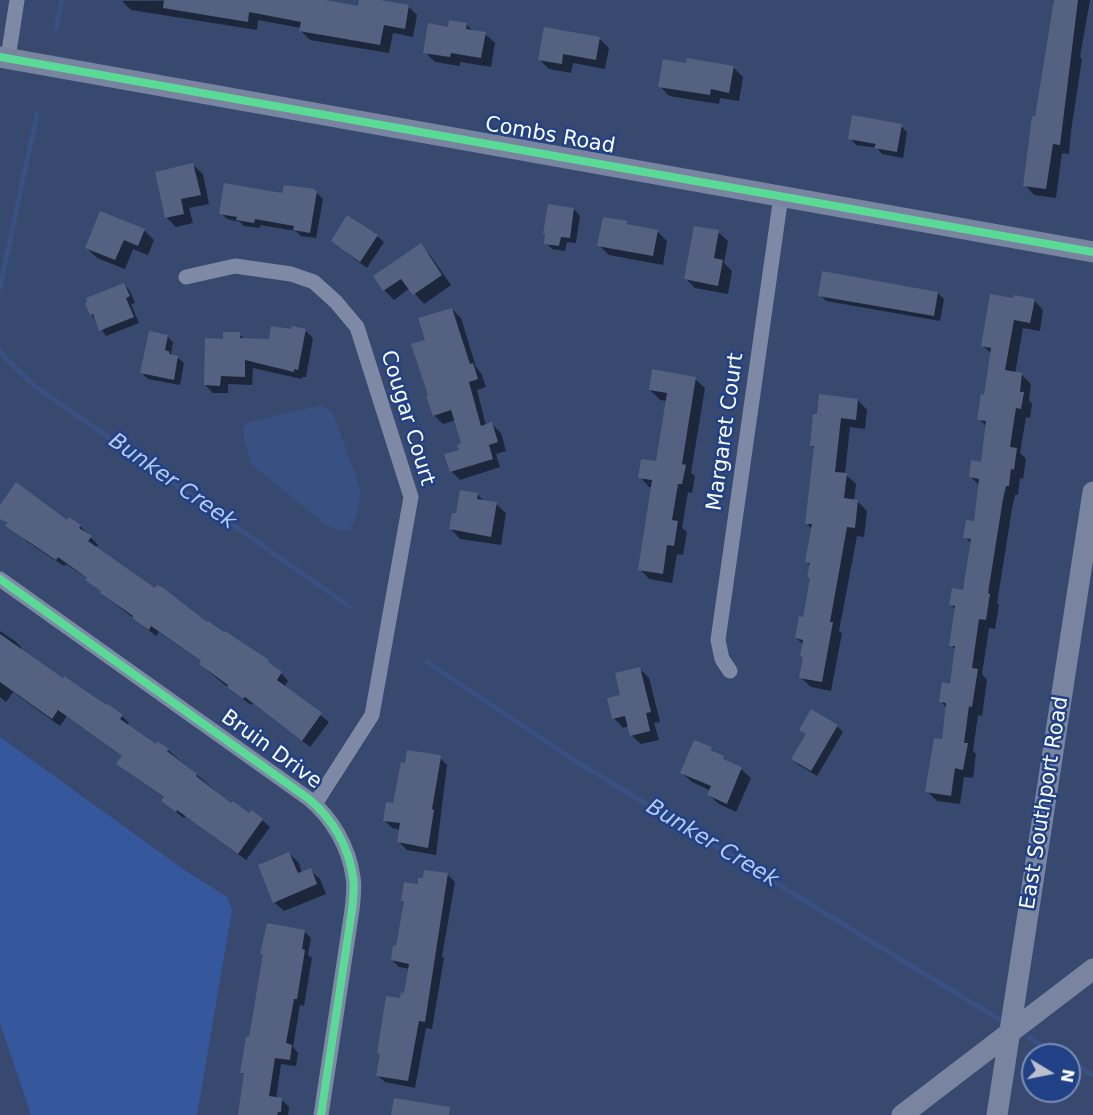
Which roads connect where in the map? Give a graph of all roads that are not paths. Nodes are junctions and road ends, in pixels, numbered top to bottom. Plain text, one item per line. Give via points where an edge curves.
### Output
1 (17, 0) edge
2 (4, 57) edge
3 (781, 196) junction
4 (1093, 252) edge
5 (186, 277) dead end
6 (1093, 492) edge
7 (0, 579) edge
8 (730, 671) dead end
9 (315, 804) junction
10 (1093, 969) edge
11 (1009, 1034) junction
12 (321, 1115) edge
13 (902, 1115) edge
14 (997, 1115) edge

1 - 2 street
2 - 3 street, Combs Road
3 - 4 street, Combs Road
3 - 8 street, Margaret Court via 718,640 722,659
5 - 9 street, Cougar Court via 235,266 291,274 314,282 336,302 357,327 411,497 372,715
6 - 11 street, East Southport Road
7 - 9 street, Bruin Drive
9 - 12 street, Bruin Drive via 331,822 348,853 354,879
10 - 11 street
11 - 13 street
11 - 14 street, East Southport Road

